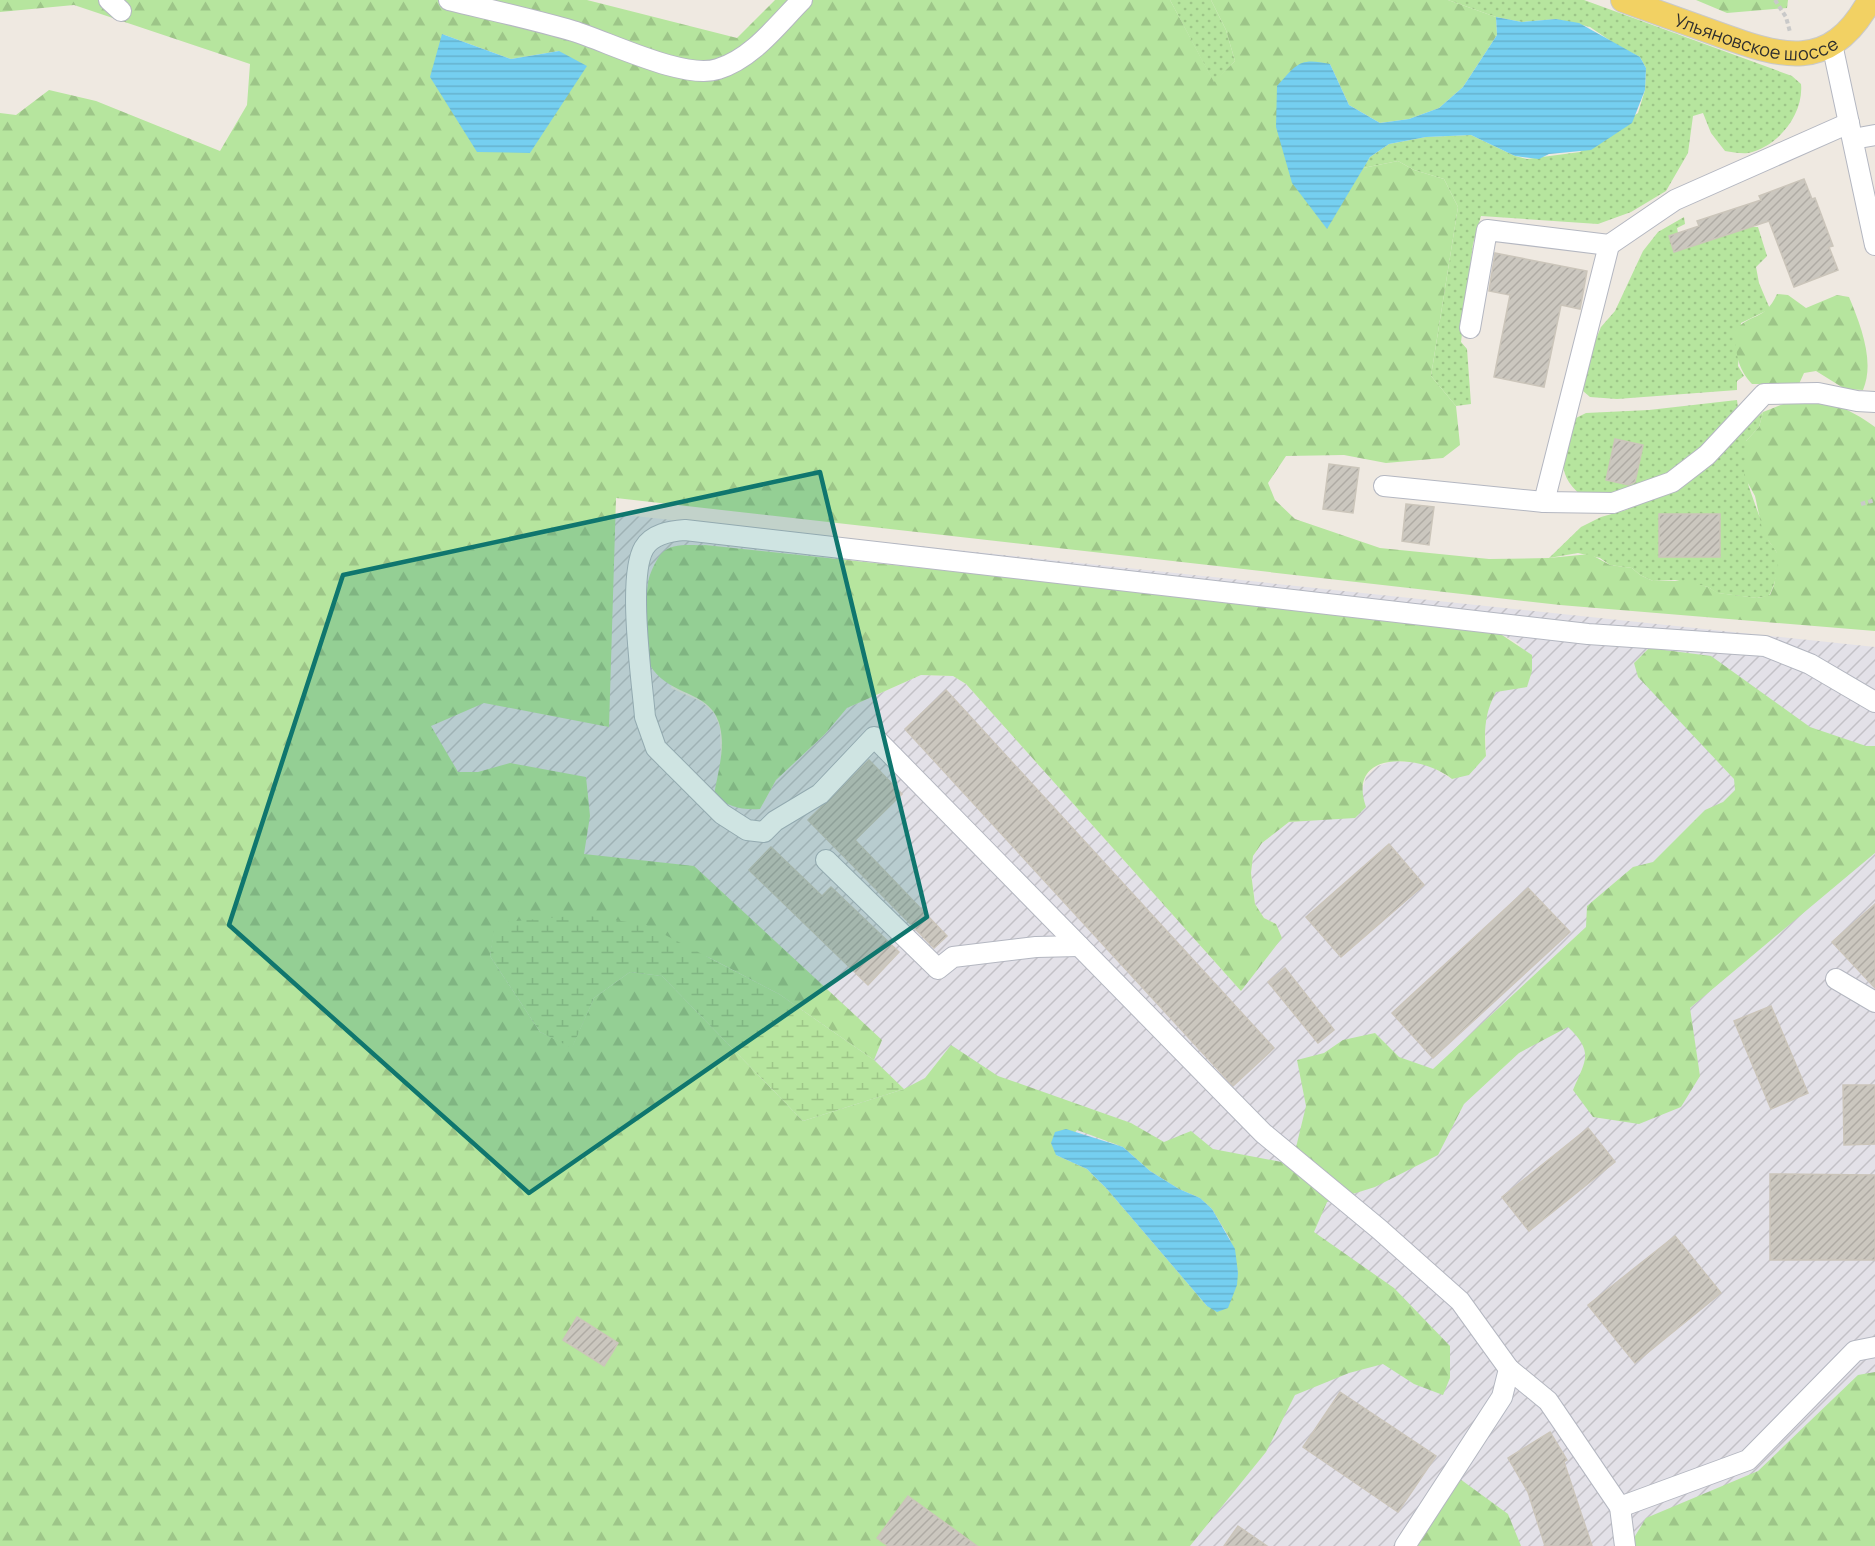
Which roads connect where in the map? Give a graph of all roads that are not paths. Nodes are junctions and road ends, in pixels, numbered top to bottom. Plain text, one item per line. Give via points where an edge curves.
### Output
1 (449, 0) edge
2 (802, 0) edge
3 (1623, 0) edge
4 (1870, 0) edge
5 (1832, 44) junction
6 (1851, 131) junction
7 (1875, 135) edge
8 (1875, 244) edge
9 (1609, 245) junction
10 (1470, 328) dead end
11 (1875, 402) edge
12 (1384, 486) dead end
13 (1544, 501) junction
14 (1875, 702) edge
15 (826, 860) dead end
16 (1079, 946) junction
17 (1836, 980) dead end
18 (1875, 1002) edge
19 (1875, 1347) edge
20 (1509, 1369) junction
21 (1620, 1507) junction
22 (1405, 1546) edge
23 (1625, 1546) edge

1 - 2 street via 575,32 690,70 716,70 740,60 755,48
3 - 5 main road, Ульяновское шоссе via 1761,50 1797,55
4 - 5 main road, Ульяновское шоссе via 1856,22
5 - 6 street
6 - 7 street
6 - 8 street
6 - 9 street via 1675,200
9 - 10 street via 1487,230
9 - 13 street
11 - 13 street via 1818,393 1764,394 1707,455 1672,482 1613,503
12 - 13 street
14 - 16 street via 1810,664 1765,646 1588,634 685,530 657,536 644,547 636,577 649,733 656,748 722,814 747,830 764,832 820,794 874,736
15 - 16 street via 938,969 953,957
16 - 20 street via 1263,1133 1460,1301
17 - 18 street
19 - 21 street via 1854,1351 1748,1460
20 - 21 street via 1548,1401
20 - 22 street via 1502,1397
21 - 23 street

